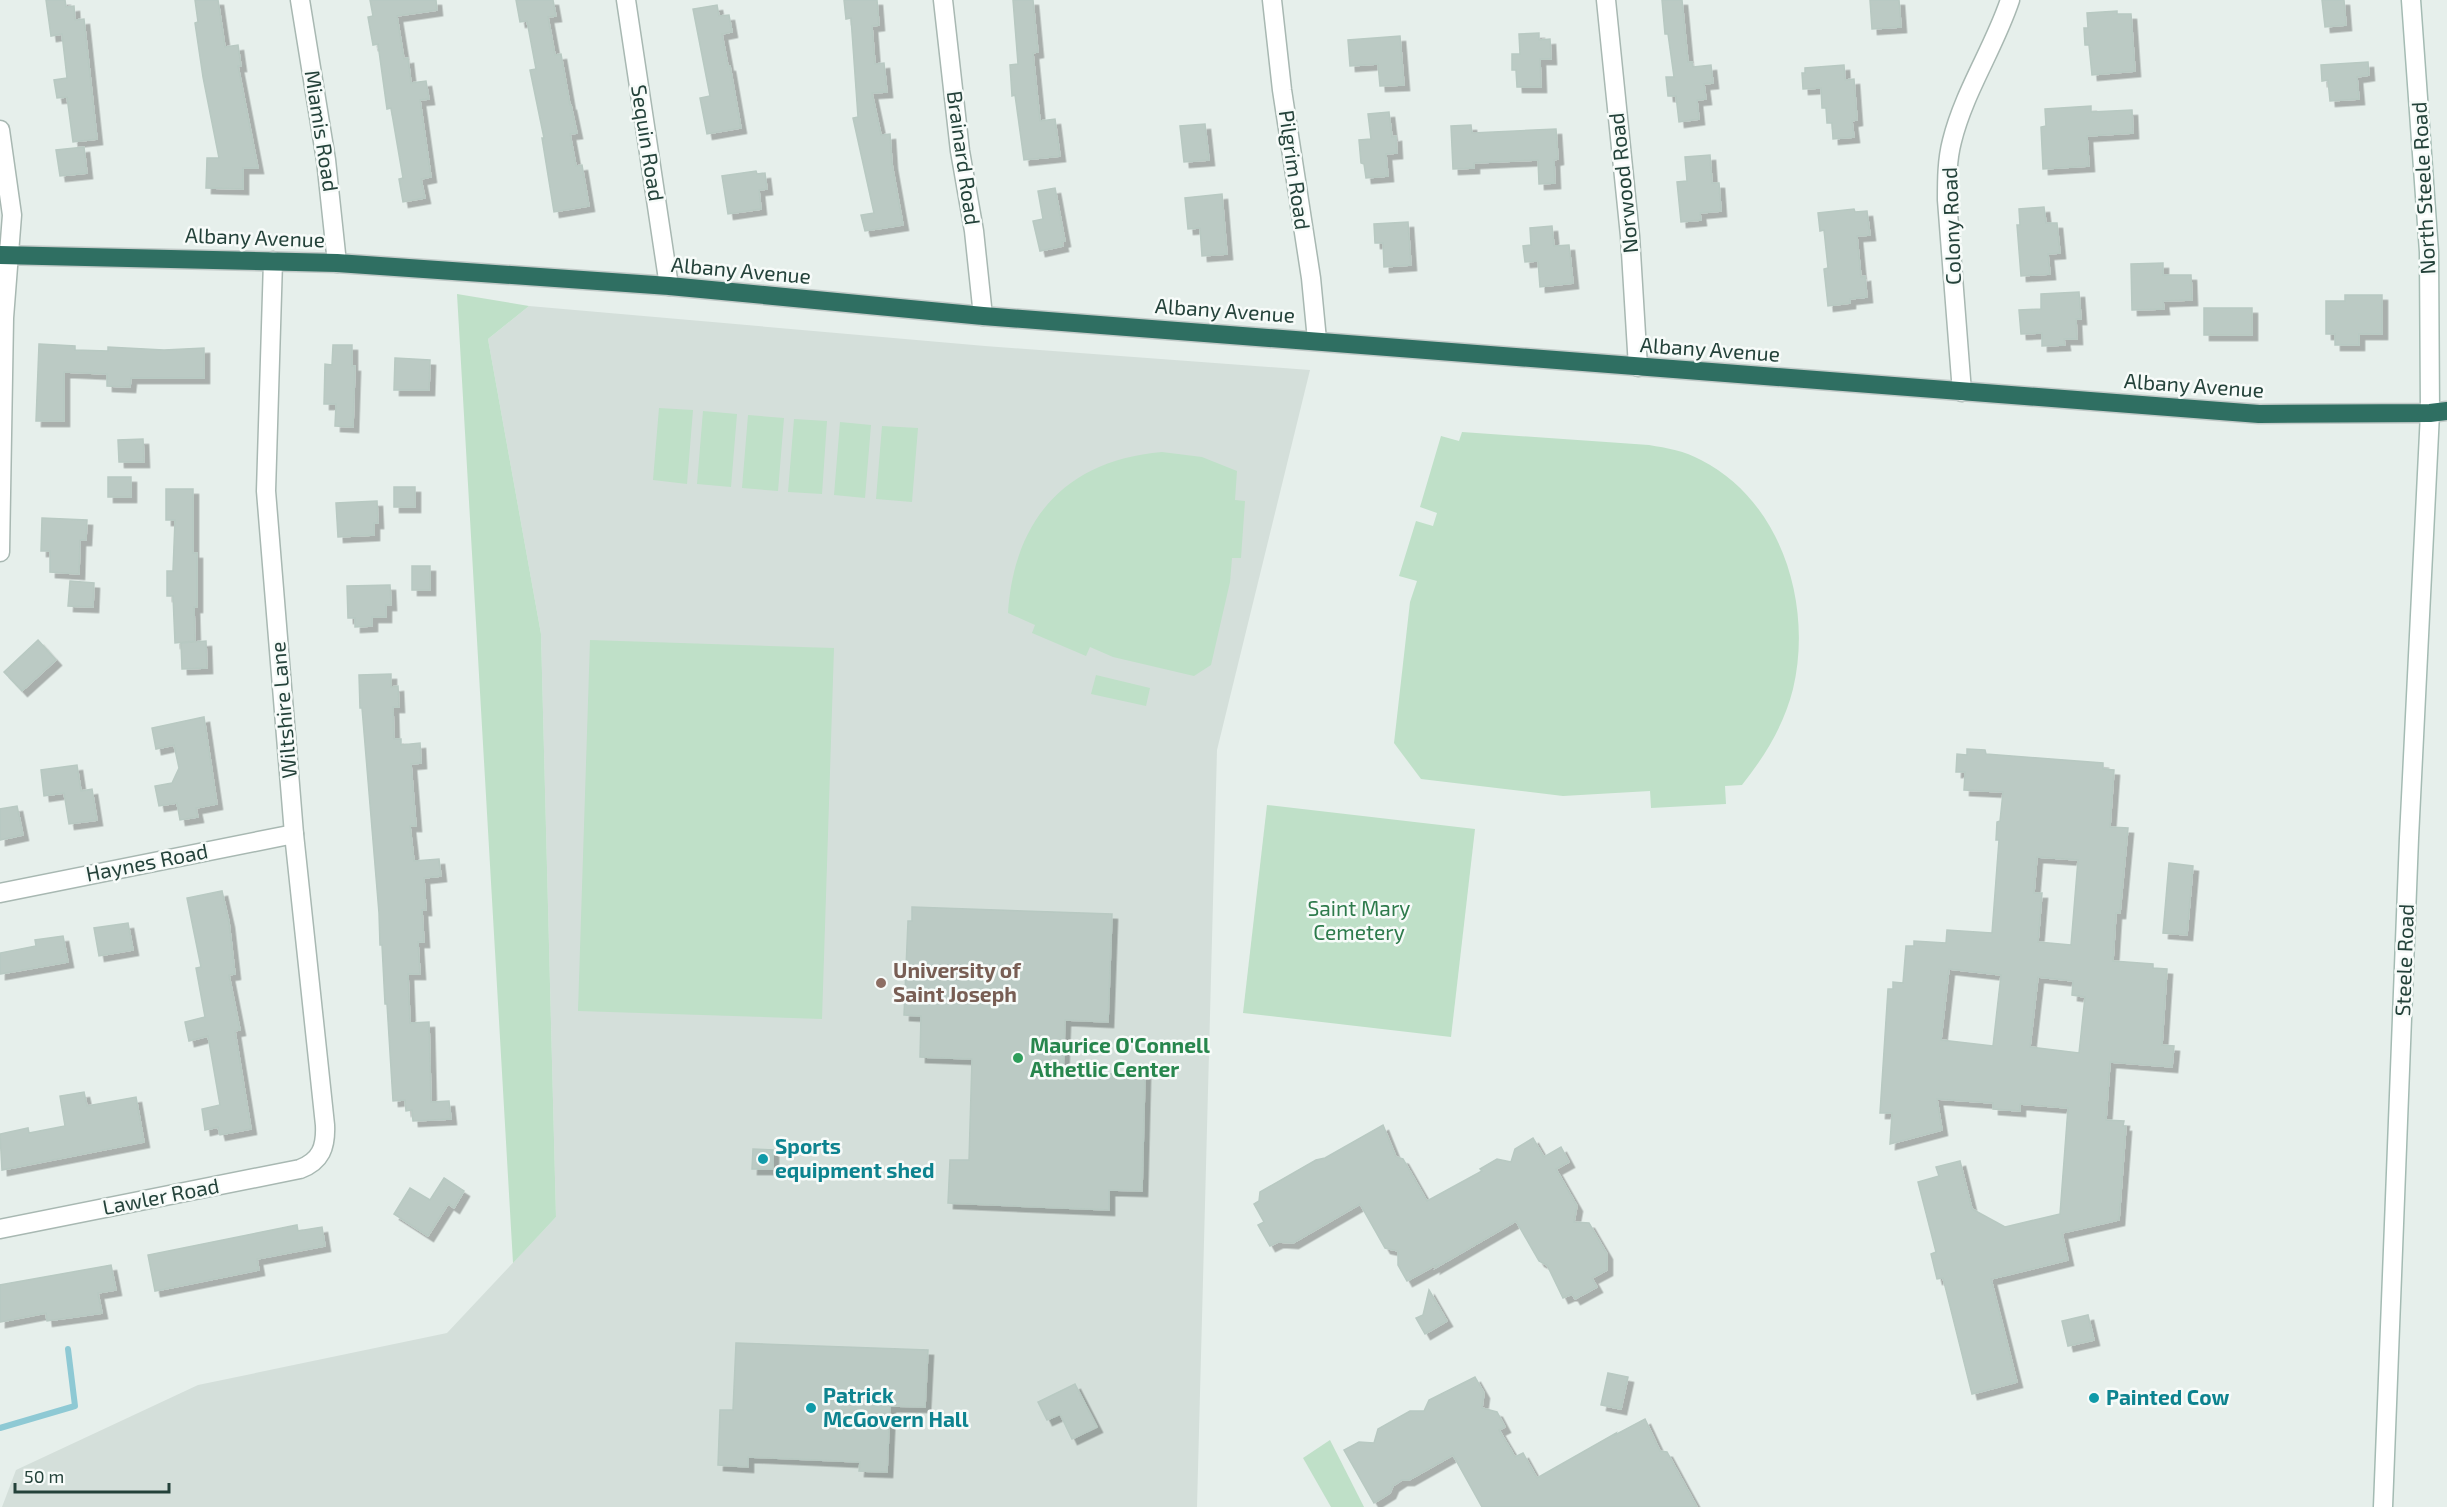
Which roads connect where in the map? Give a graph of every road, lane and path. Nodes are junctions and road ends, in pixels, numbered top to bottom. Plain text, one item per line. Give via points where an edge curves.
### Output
1 (300, 0) edge
2 (626, 0) edge
3 (943, 0) edge
4 (1272, 0) edge
5 (1606, 0) edge
6 (2010, 0) edge
7 (2410, 0) edge
8 (0, 130) edge
9 (5, 255) edge
10 (273, 261) junction
11 (338, 263) junction
12 (669, 286) junction
13 (983, 316) junction
14 (1317, 340) junction
15 (1638, 367) junction
16 (1962, 392) junction
17 (2439, 412) edge
18 (0, 546) edge
19 (0, 552) edge
20 (294, 834) junction
21 (0, 892) edge
22 (319, 1158) joint
23 (0, 1229) edge
24 (2383, 1507) edge

1 - 11 street, Miamis Road
2 - 12 street, Sequin Road
3 - 13 street, Brainard Road
4 - 14 street, Pilgrim Road
5 - 15 street, Norwood Road via 1634,279
6 - 16 street, Colony Road via 1960,115 1947,170
7 - 17 street, North Steele Road
8 - 9 street via 11,199 12,235
9 - 10 highway, Albany Avenue
9 - 18 street
10 - 11 highway, Albany Avenue
10 - 20 street, Wiltshire Lane via 266,491
11 - 12 highway, Albany Avenue
12 - 13 highway, Albany Avenue
13 - 14 highway, Albany Avenue
14 - 15 highway, Albany Avenue
15 - 16 highway, Albany Avenue
16 - 17 highway, Albany Avenue via 2259,414
17 - 24 street, Steele Road via 2409,838
18 - 19 street
20 - 21 street, Haynes Road
20 - 22 street, Wiltshire Lane via 326,1136
22 - 23 street, Lawler Road via 300,1169

